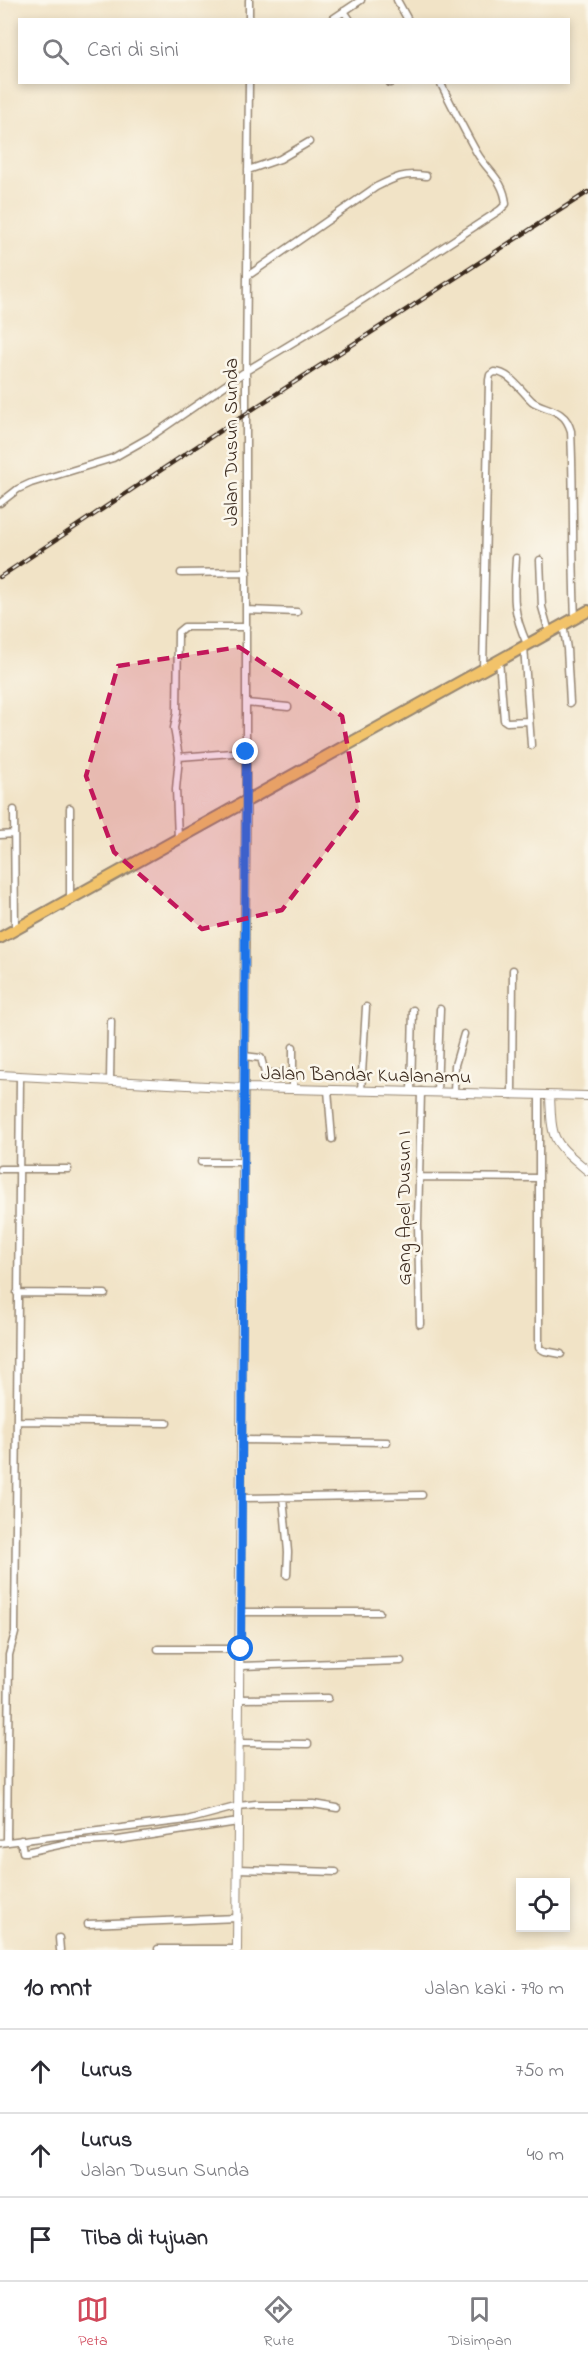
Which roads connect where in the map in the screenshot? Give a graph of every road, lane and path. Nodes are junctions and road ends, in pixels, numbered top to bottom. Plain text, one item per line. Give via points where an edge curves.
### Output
1 (249, 0) edge
2 (361, 0) edge
3 (397, 0) edge
4 (344, 11) junction
5 (249, 18) edge
6 (334, 18) edge
7 (349, 18) edge
8 (407, 18) edge
9 (249, 84) edge
10 (441, 84) edge
11 (309, 142) dead end
12 (248, 170) junction
13 (426, 176) dead end
14 (249, 275) junction
15 (246, 371) junction
16 (0, 503) edge
17 (516, 558) dead end
18 (540, 560) dead end
19 (247, 572) junction
20 (182, 573) dead end
21 (247, 610) junction
22 (588, 611) edge
23 (297, 612) dead end
24 (575, 618) junction
25 (563, 624) junction
26 (247, 627) junction
27 (549, 632) junction
28 (526, 645) junction
29 (499, 660) junction
30 (483, 669) junction
31 (246, 703) junction
32 (570, 703) dead end
33 (288, 706) dead end
34 (529, 721) junction
35 (531, 745) dead end
36 (246, 752) junction
37 (178, 757) junction
38 (246, 801) junction
39 (70, 808) dead end
40 (14, 810) dead end
41 (14, 834) junction
42 (0, 835) edge
43 (178, 838) junction
44 (70, 900) junction
45 (15, 930) junction
46 (0, 938) edge
47 (513, 970) dead end
48 (366, 1007) dead end
49 (440, 1009) dead end
50 (413, 1010) dead end
51 (111, 1021) dead end
52 (464, 1034) dead end
53 (292, 1047) dead end
54 (244, 1056) junction
55 (275, 1074) junction
56 (293, 1074) junction
57 (0, 1075) edge
58 (20, 1076) junction
59 (110, 1080) junction
60 (244, 1088) junction
61 (276, 1089) junction
62 (293, 1089) junction
63 (328, 1090) junction
64 (360, 1090) junction
65 (411, 1091) junction
66 (421, 1092) junction
67 (437, 1092) junction
68 (454, 1093) junction
69 (512, 1095) junction
70 (539, 1095) junction
71 (550, 1095) junction
72 (588, 1096) edge
73 (539, 1122) junction
74 (551, 1122) junction
75 (332, 1139) dead end
76 (201, 1162) dead end
77 (244, 1162) junction
78 (0, 1169) edge
79 (68, 1169) dead end
80 (19, 1170) junction
81 (588, 1171) edge
82 (419, 1177) junction
83 (539, 1178) junction
84 (17, 1293) junction
85 (105, 1294) dead end
86 (420, 1324) dead end
87 (561, 1354) dead end
88 (17, 1421) junction
89 (167, 1423) dead end
90 (241, 1440) junction
91 (387, 1442) dead end
92 (422, 1495) dead end
93 (283, 1497) junction
94 (241, 1498) junction
95 (287, 1575) dead end
96 (241, 1612) junction
97 (379, 1612) dead end
98 (158, 1649) dead end
99 (241, 1649) junction
100 (401, 1661) dead end
101 (241, 1666) junction
102 (328, 1698) dead end
103 (239, 1699) junction
104 (238, 1743) junction
105 (308, 1744) dead end
106 (4, 1778) edge
107 (239, 1806) junction
108 (337, 1808) dead end
109 (238, 1822) junction
110 (4, 1842) edge
111 (21, 1843) junction
112 (237, 1869) junction
113 (336, 1872) dead end
114 (238, 1918) junction
115 (88, 1924) dead end
116 (59, 1938) dead end
117 (158, 1949) edge
118 (237, 1949) edge
119 (60, 1950) edge

1 - 5 street
2 - 4 street
3 - 8 street
4 - 6 street
4 - 7 street
9 - 12 street, Jalan Dusun Sunda
10 - 15 street via 476,152 501,182 506,204 345,311
11 - 12 street via 280,159
12 - 14 street, Jalan Dusun Sunda
13 - 14 street via 399,176 376,187
14 - 15 street, Jalan Dusun Sunda
15 - 16 street via 113,458 31,483
15 - 19 street, Jalan Dusun Sunda
17 - 28 street via 514,605
18 - 27 street via 542,607
19 - 20 street
19 - 21 street, Jalan Dusun Sunda
21 - 23 street
21 - 26 street, Jalan Dusun Sunda
22 - 24 highway
24 - 25 highway
24 - 30 street via 569,423 562,415 534,403 505,375 494,372 488,390
25 - 27 highway
25 - 32 street
26 - 31 street, Jalan Dusun Sunda
26 - 37 street via 179,630 174,728
27 - 28 highway
28 - 29 highway
28 - 34 street
29 - 30 highway
29 - 34 street via 504,720
30 - 38 highway
31 - 33 street
31 - 36 street, Jalan Dusun Sunda
34 - 35 street
36 - 37 street
36 - 38 street, Jalan Dusun Sunda
37 - 43 street
38 - 43 highway
38 - 54 street
39 - 44 street
40 - 41 street
41 - 42 street
41 - 45 street
43 - 44 highway
44 - 45 highway
45 - 46 highway
47 - 69 street
48 - 64 street
49 - 67 street
50 - 65 street
51 - 59 street
52 - 68 street via 455,1065
53 - 56 street
54 - 55 street via 261,1058 262,1071
54 - 60 street
55 - 56 street
55 - 61 street
56 - 62 street
57 - 58 street, Jalan Bandar Kualanamu
58 - 59 street, Jalan Bandar Kualanamu
58 - 80 street
59 - 60 street, Jalan Bandar Kualanamu
60 - 61 street, Jalan Bandar Kualanamu
60 - 77 street
61 - 62 street, Jalan Bandar Kualanamu
62 - 63 street, Jalan Bandar Kualanamu
63 - 64 street, Jalan Bandar Kualanamu
63 - 75 street
64 - 65 street, Jalan Bandar Kualanamu
65 - 66 street, Jalan Bandar Kualanamu
66 - 67 street, Jalan Bandar Kualanamu
66 - 82 street, Gang Apel Dusun I
67 - 68 street, Jalan Bandar Kualanamu
68 - 69 street, Jalan Bandar Kualanamu
69 - 70 street, Jalan Bandar Kualanamu
70 - 71 street, Jalan Bandar Kualanamu
70 - 73 street
71 - 72 street, Jalan Bandar Kualanamu
71 - 74 street
73 - 74 street
73 - 83 street
74 - 81 street via 557,1144
76 - 77 street
77 - 90 street
78 - 80 street
79 - 80 street
80 - 84 street
82 - 83 street
82 - 86 street, Gang Apel Dusun I
83 - 87 street via 539,1348
84 - 85 street
84 - 88 street
88 - 89 street
88 - 106 street via 15,1633 9,1655
90 - 91 street
90 - 94 street
92 - 93 street
93 - 94 street
93 - 95 street
94 - 96 street
96 - 97 street
96 - 99 street
98 - 99 street
99 - 101 street
100 - 101 street
101 - 103 street
102 - 103 street
103 - 104 street
104 - 105 street
104 - 107 street
106 - 110 street
107 - 108 street via 284,1803
107 - 109 street
107 - 111 street via 188,1820
109 - 111 street via 118,1840 68,1843 26,1852
109 - 112 street
110 - 111 street
112 - 113 street
112 - 114 street
114 - 115 street
114 - 118 street
116 - 119 street
117 - 118 street

